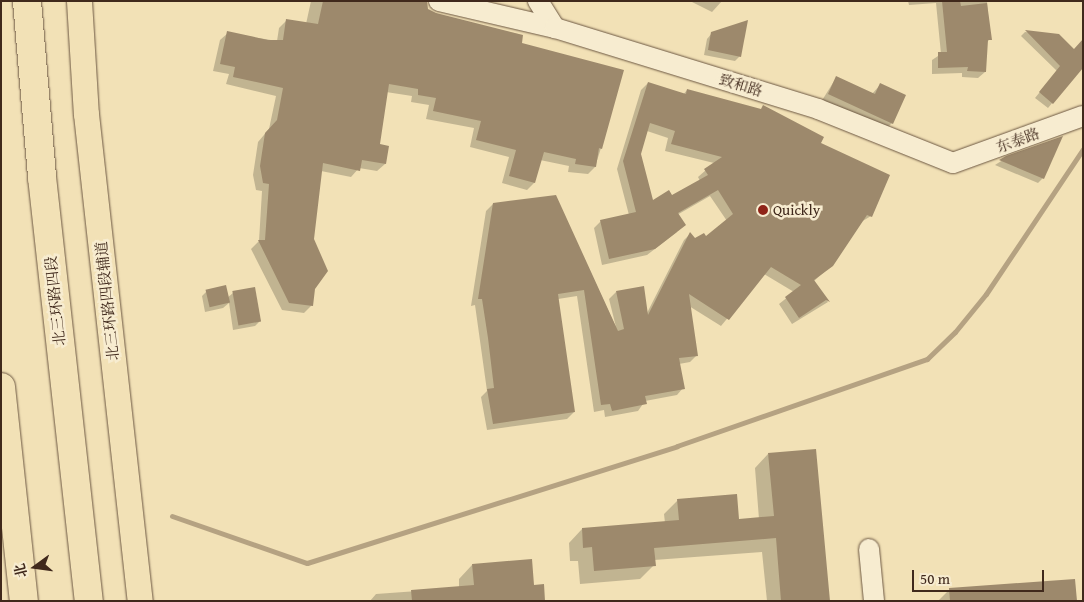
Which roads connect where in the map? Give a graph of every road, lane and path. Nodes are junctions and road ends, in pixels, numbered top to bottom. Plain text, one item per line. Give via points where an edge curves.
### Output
1 (27, 1) edge
2 (79, 1) edge
3 (439, 1) edge
4 (538, 1) edge
5 (555, 28) junction
6 (1083, 116) edge
7 (953, 163) joint
8 (1, 387) edge
9 (868, 548) dead end
10 (24, 601) edge
11 (89, 601) edge
12 (140, 601) edge
13 (874, 601) edge

1 - 11 highway, 北三环路四段 via 42,177
2 - 12 main road, 北三环路四段辅道 via 86,114
3 - 5 street, 致和路
4 - 5 street
5 - 7 street, 致和路 via 818,109
6 - 7 street, 东泰路
8 - 10 highway
9 - 13 street

